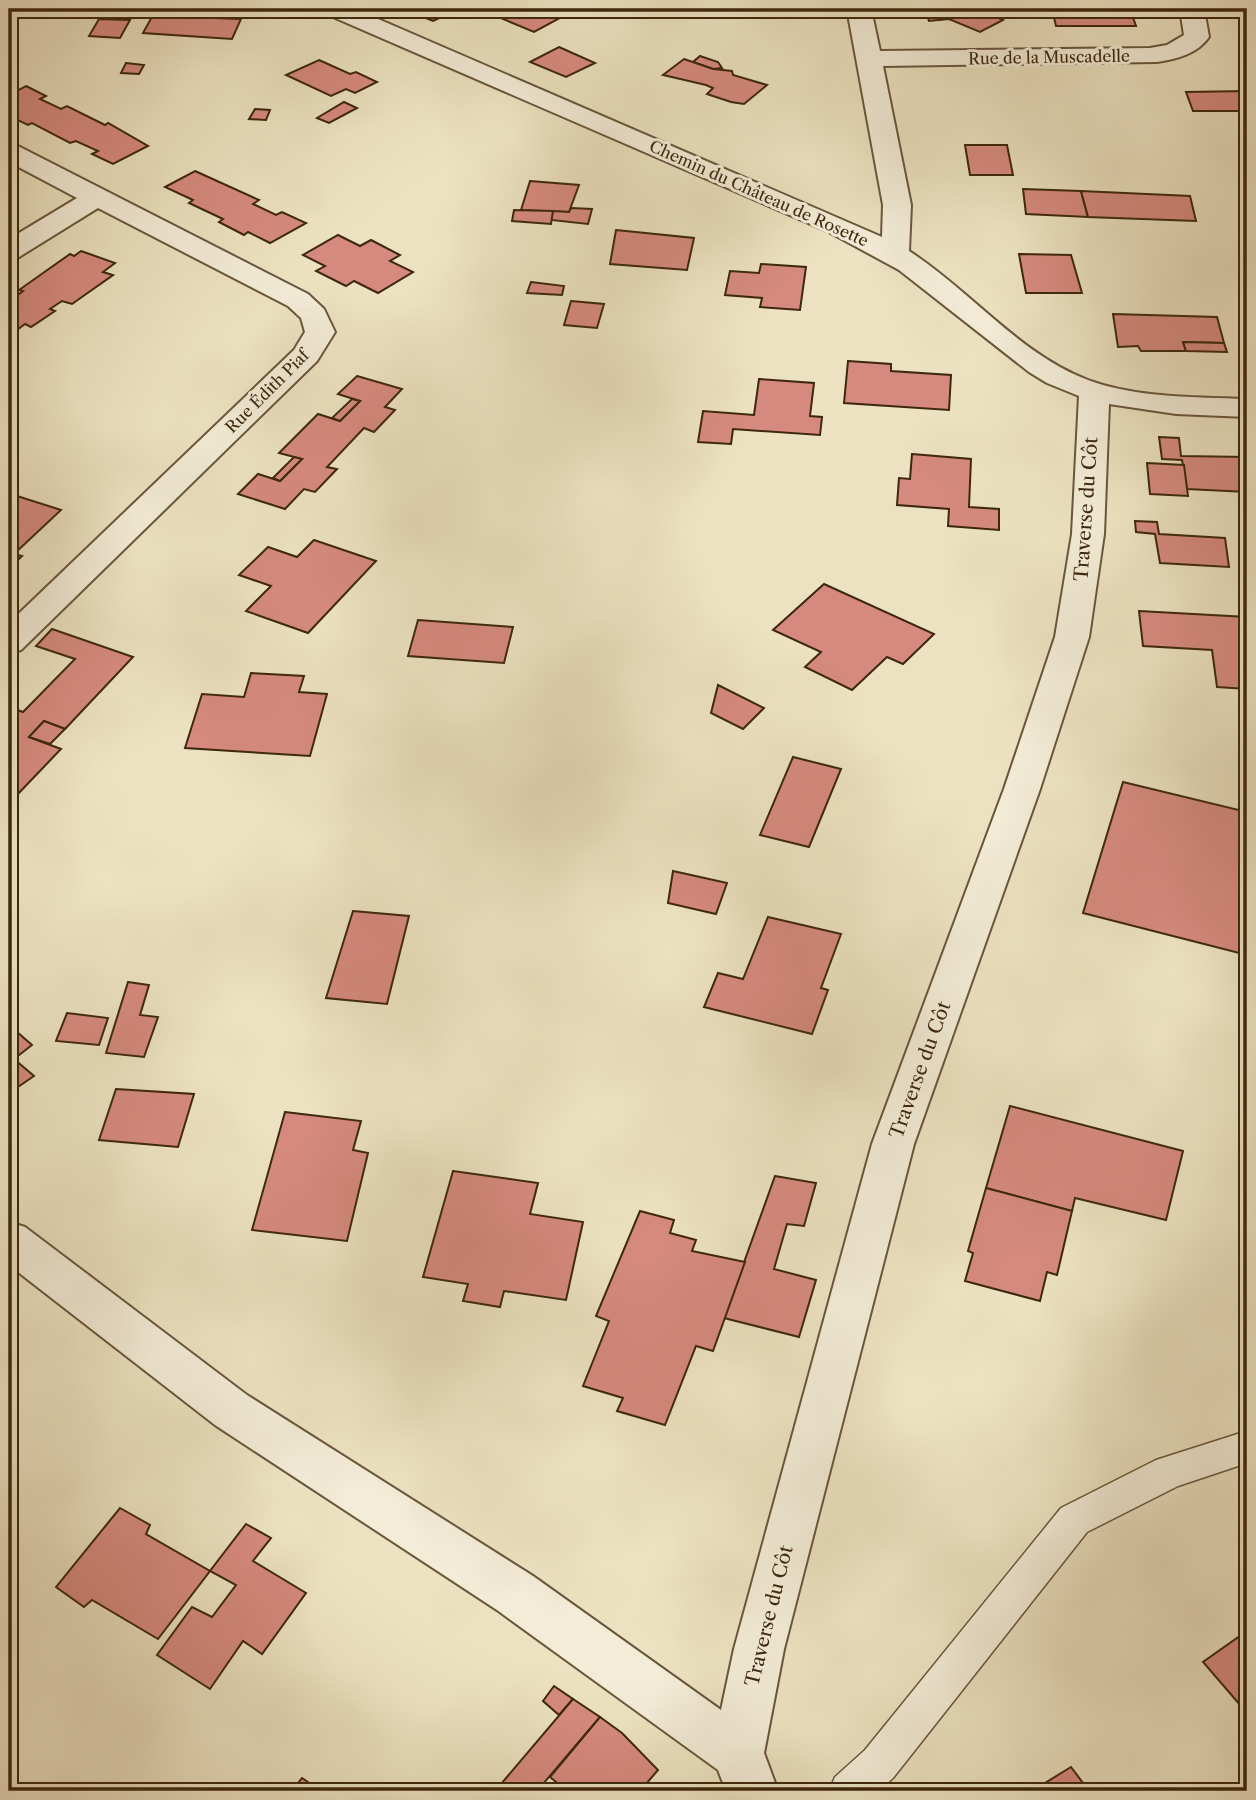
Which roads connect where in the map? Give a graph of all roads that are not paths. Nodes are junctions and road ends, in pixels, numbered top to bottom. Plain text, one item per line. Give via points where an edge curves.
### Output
1 (335, 9) edge
2 (859, 9) edge
3 (1192, 9) edge
4 (867, 59) junction
5 (9, 152) edge
6 (97, 197) junction
7 (9, 251) edge
8 (895, 256) junction
9 (1094, 390) junction
10 (1247, 408) edge
11 (9, 642) edge
12 (9, 1240) edge
13 (1247, 1447) edge
14 (745, 1772) edge
15 (849, 1791) edge

1 - 8 street, Chemin du Château de Rosette via 839,226
2 - 4 street
3 - 4 street, Rue de la Muscadelle via 1197,37 1175,52 1150,56
4 - 8 street via 897,205
5 - 6 street, Rue Édith Piaf
6 - 7 street
6 - 11 street, Rue Édith Piaf via 298,300 314,315 320,332 306,355
8 - 9 street, Chemin du Château de Rosette via 1060,379
9 - 10 street, Chemin du Château de Rosette via 1122,399
9 - 14 street, Traverse du Côt via 1088,534 1072,637 893,1144 759,1648
12 - 14 street via 231,1410 515,1592
13 - 15 lane via 1169,1472 1074,1520 879,1764

